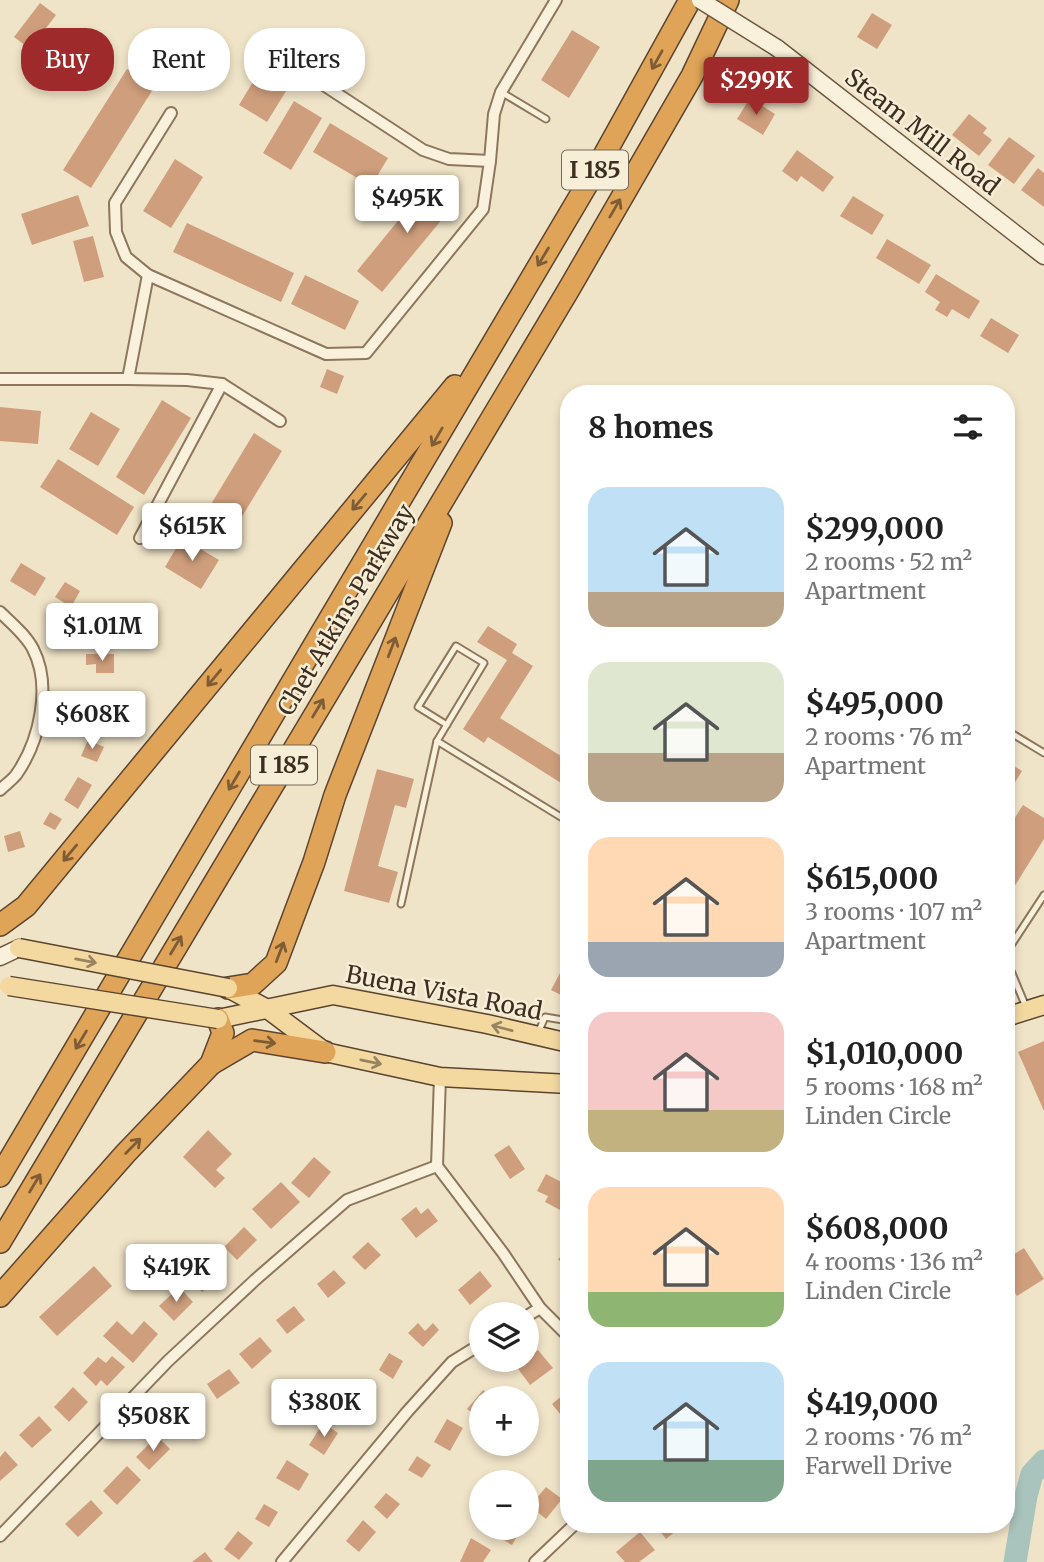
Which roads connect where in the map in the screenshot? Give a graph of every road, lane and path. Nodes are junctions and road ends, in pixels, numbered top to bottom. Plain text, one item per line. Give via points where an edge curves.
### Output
1 (556, 0) edge
2 (690, 0) edge
3 (700, 0) edge
4 (728, 0) edge
5 (333, 91) edge
6 (501, 92) junction
7 (171, 113) dead end
8 (545, 119) dead end
9 (490, 161) junction
10 (1044, 256) edge
11 (148, 275) junction
12 (541, 333) junction
13 (496, 336) junction
14 (0, 379) edge
15 (128, 379) junction
16 (222, 384) junction
17 (280, 421) dead end
18 (140, 538) dead end
19 (0, 612) edge
20 (447, 725) junction
21 (1015, 735) edge
22 (437, 741) junction
23 (1044, 753) edge
24 (0, 790) edge
25 (560, 816) edge
26 (1044, 895) edge
27 (401, 904) dead end
28 (0, 925) edge
29 (1015, 940) edge
30 (19, 948) joint
31 (0, 957) edge
32 (1015, 973) edge
33 (3, 986) edge
34 (228, 988) junction
35 (1036, 1007) edge
36 (269, 1010) junction
37 (1015, 1014) edge
38 (218, 1019) junction
39 (560, 1020) edge
40 (536, 1037) junction
41 (560, 1041) edge
42 (325, 1052) junction
43 (211, 1064) junction
44 (440, 1077) junction
45 (560, 1084) edge
46 (436, 1166) junction
47 (0, 1176) edge
48 (0, 1242) edge
49 (0, 1296) edge
50 (540, 1308) joint
51 (560, 1328) edge
52 (469, 1351) edge
53 (566, 1533) edge
54 (0, 1536) edge
55 (282, 1562) edge
56 (535, 1562) edge

1 - 6 street
2 -> 13 highway, Chet Atkins Parkway / I 185
3 - 10 street, Steam Mill Road, bridge via 777,48
12 -> 4 highway, Chet Atkins Parkway / I 185 via 692,76
5 - 9 street via 423,150 449,159
6 - 8 lane
6 - 9 street
7 - 11 street via 115,203 116,232 126,257
9 - 11 street via 483,209 366,353 326,354
11 - 15 street
34 -> 12 highway via 253,984 276,963 434,537
48 -> 12 highway, Chet Atkins Parkway / I 185
13 -> 28 highway via 26,906
13 -> 47 highway, Chet Atkins Parkway / I 185
14 - 15 street
15 - 16 street
16 - 17 street
16 - 18 street
19 - 24 street via 32,646 42,668 42,700 34,739 16,776
20 - 20 lane via 484,663 456,646 418,707
20 - 22 lane
21 - 23 lane
22 - 25 lane
22 - 27 lane
26 - 29 lane
30 - 31 street
30 -> 34 main road, bridge
32 - 35 lane
33 - 38 main road, Buena Vista Road, bridge
34 - 36 main road
35 - 37 main road
36 - 38 main road, Buena Vista Road
40 -> 36 main road, Buena Vista Road via 333,995
36 - 42 main road
38 - 43 highway via 223,1033
39 - 40 lane via 545,1017
40 - 41 main road, Buena Vista Road
43 -> 42 highway via 252,1040
42 -> 44 main road
49 -> 43 highway
44 - 45 main road
44 - 46 street
46 - 50 street
46 - 54 street via 347,1200 168,1361
50 - 51 street
52 - 55 street via 452,1362 407,1412
53 - 56 street

